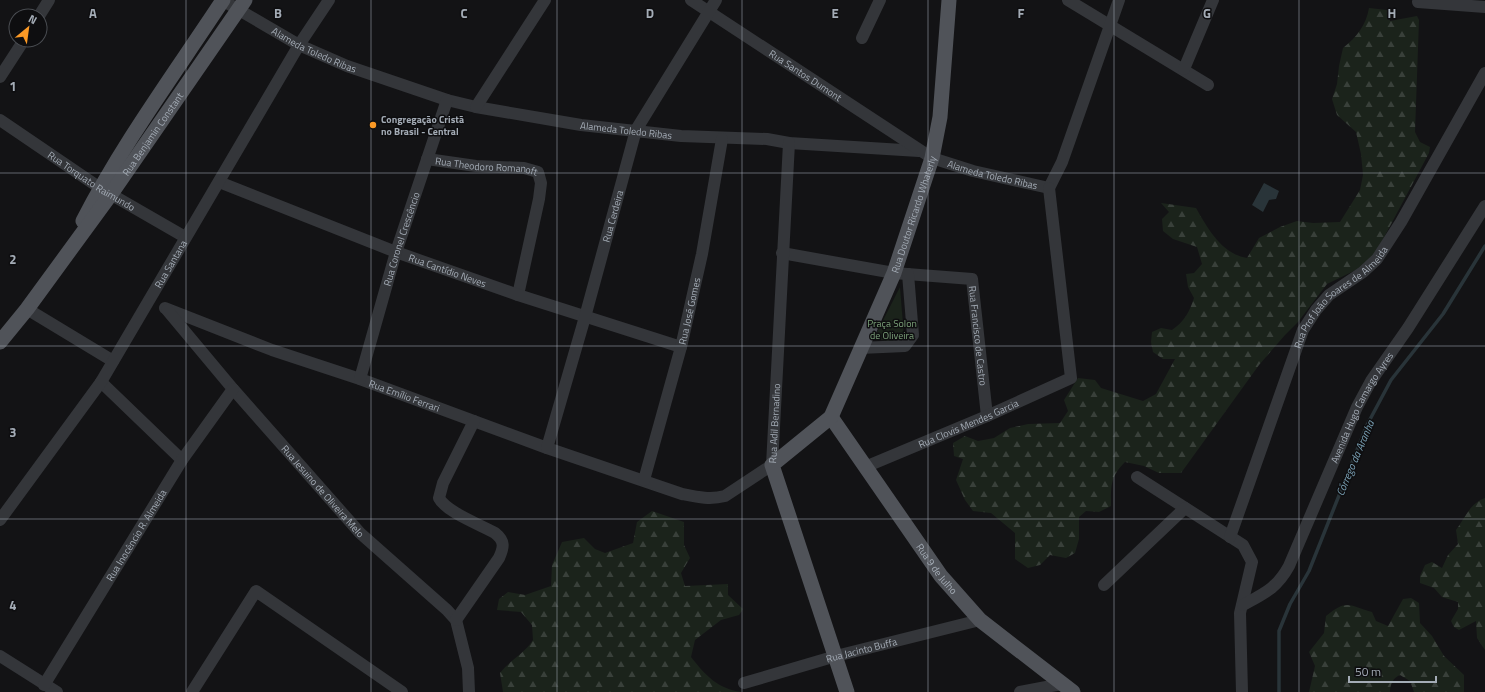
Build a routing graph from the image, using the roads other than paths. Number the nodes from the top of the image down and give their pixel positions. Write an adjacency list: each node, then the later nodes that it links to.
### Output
1 (222, 0): 12 (street, Alameda Toledo Ribas); 33 (main road, Rua Benjamin Constant)
2 (329, 0): 17 (street, Rua Santana)
3 (545, 0): 24 (street)
4 (691, 0): 14 (street, Rua Santos Dumont)
5 (716, 0): 14 (street, Rua Cerdeira)
6 (880, 0): 16 (street)
7 (949, 0): 29 (main road, Rua Doutor Ricardo Whaterly)
8 (1068, 0): 15 (street)
9 (1119, 0): 15 (street)
10 (1213, 0): 19 (street)
11 (1418, 2): 13 (street)
12 (241, 5): 17 (street, Alameda Toledo Ribas); 33 (main road, Rua Benjamin Constant)
13 (1485, 7)
14 (709, 12): 26 (street, Rua Cerdeira); 29 (street, Rua Santos Dumont)
15 (1110, 25): 19 (street); 32 (street)
16 (862, 38)
17 (299, 45): 23 (street, Alameda Toledo Ribas); 31 (street, Rua Santana)
18 (19, 48): 21 (street)
19 (1184, 69): 22 (street)
20 (1485, 73): 62 (street, Rua Prof João Soares de Almeida)
21 (0, 77)
22 (1208, 85)
23 (447, 100): 24 (street, Alameda Toledo Ribas); 30 (street, Rua Coronel Crescêncio)
24 (476, 107): 26 (street, Alameda Toledo Ribas)
25 (0, 120): 33 (street, Rua Torquato Raimundo)
26 (636, 130): 27 (street, Alameda Toledo Ribas); 43 (street, Rua Cerdeira)
27 (722, 138): 28 (street, Alameda Toledo Ribas); 45 (street, Rua José Gomes)
28 (789, 143): 29 (street, Alameda Toledo Ribas); 37 (street, Rua Adil Bernadino)
29 (926, 154): 32 (street, Alameda Toledo Ribas); 38 (main road, Rua Doutor Ricardo Whaterly)
30 (427, 159): 36 (street, Rua Coronel Crescêncio); 39 (street, Rua Theodoro Romanoft)
31 (219, 182): 35 (street, Rua Santana); 36 (street, Rua Cantídio Neves)
32 (1049, 188): 51 (street, Rua Clovis Mendes Garcia)
33 (105, 191): 35 (street, Rua Torquato Raimundo); 42 (main road, Rua Benjamin Constant)
34 (1485, 206): 64 (street, Avenida Hugo Camargo Ayres)
35 (185, 237): 40 (street, Rua Santana)
36 (396, 252): 39 (street, Rua Cantídio Neves); 48 (street, Rua Coronel Crescêncio)
37 (782, 254): 38 (street, Rua Francisco de Castro); 56 (street, Rua Adil Bernadino)
38 (901, 274): 46 (main road, Rua Doutor Ricardo Whaterly); 46 (street); 51 (street, Rua Francisco de Castro)
39 (518, 296): 43 (street, Rua Cantídio Neves)
40 (149, 299): 41 (street, Rua Jesuino de Oliveira Melo); 47 (street, Rua Santana)
41 (166, 308): 48 (street, Rua Emílio Ferrari); 50 (street, Rua Jesuino de Oliveira Melo)
42 (27, 309): 44 (main road, Rua Benjamin Constant); 47 (street)
43 (585, 317): 45 (street, Rua Cantídio Neves); 54 (street, Rua Cerdeira)
44 (0, 342)
45 (681, 347): 59 (street, Rua José Gomes)
46 (860, 348): 52 (main road, Rua Doutor Ricardo Whaterly)
47 (113, 361): 49 (street, Rua Santana)
48 (360, 379): 53 (street, Rua Emílio Ferrari)
49 (101, 382): 55 (street); 61 (street, Rua Santana)
50 (233, 389): 55 (street, Rua Inocêncio R. Almeida); 65 (street, Rua Jesuino de Oliveira Melo)
51 (987, 416): 57 (street, Rua Clovis Mendes Garcia)
52 (831, 417): 56 (main road); 57 (main road, Rua 9 de Julho)
53 (474, 421): 54 (street, Rua Emílio Ferrari); 65 (street)
54 (547, 448): 59 (street, Rua Emílio Ferrari)
55 (182, 460): 70 (street, Rua Inocêncio R. Almeida)
56 (772, 465): 59 (street, Rua Emílio Ferrari); 68 (main road, Rua Adil Bernadino)
57 (865, 466): 66 (main road, Rua 9 de Julho)
58 (1138, 477): 60 (street)
59 (644, 480)
60 (1185, 508): 62 (street); 63 (street)
61 (0, 520)
62 (1230, 537): 64 (street)
63 (1104, 585)
64 (1242, 605): 78 (street)
65 (456, 620): 75 (street, Rua Jesuino de Oliveira Melo)
66 (980, 620): 68 (street, Rua Jacinto Buffa); 71 (main road, Rua 9 de Julho)
67 (0, 656): 70 (street)
68 (836, 656): 69 (street, Rua Jacinto Buffa); 76 (main road, Rua Adil Bernadino)
69 (744, 683)
70 (44, 685): 73 (street)
71 (1068, 688): 77 (street)
72 (197, 690): 74 (street)
73 (57, 692)
74 (402, 692)
75 (469, 692)
76 (847, 692)
77 (1020, 692)
78 (1242, 692)

